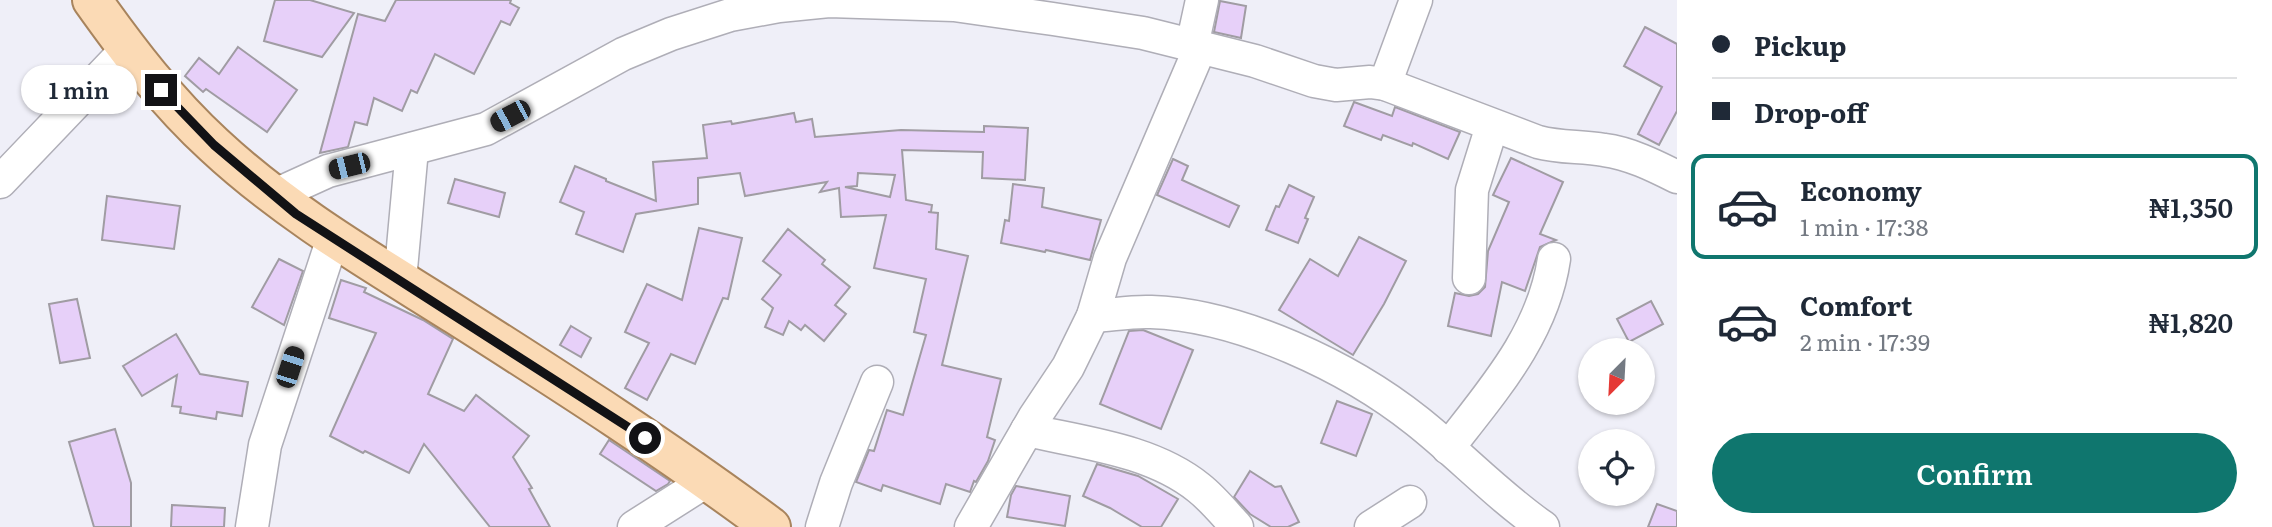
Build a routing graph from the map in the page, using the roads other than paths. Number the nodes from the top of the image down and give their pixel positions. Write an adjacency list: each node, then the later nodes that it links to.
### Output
1 (92, 0): 6 (main road)
2 (1202, 0): 5 (street)
3 (1416, 0): 7 (street)
4 (1052, 9): 5 (street); 9 (street)
5 (1196, 47): 7 (street); 17 (street)
6 (127, 49): 11 (street); 12 (main road)
7 (1385, 84): 8 (street)
8 (1492, 127): 10 (street); 15 (street)
9 (412, 149): 12 (street); 16 (street)
10 (1677, 177)
11 (0, 182)
12 (273, 195): 13 (main road)
13 (333, 238): 16 (main road); 23 (street)
14 (1555, 259): 20 (street)
15 (1469, 278)
16 (400, 280): 21 (main road)
17 (1093, 316): 19 (street); 20 (street)
18 (877, 382): 26 (street)
19 (1027, 430): 27 (street); 28 (street)
20 (1448, 448): 30 (street)
21 (708, 480): 24 (street); 25 (main road)
22 (1410, 502): 29 (street)
23 (252, 527)
24 (634, 527)
25 (771, 527)
26 (821, 527)
27 (971, 527)
28 (1237, 527)
29 (1371, 527)
30 (1543, 527)

